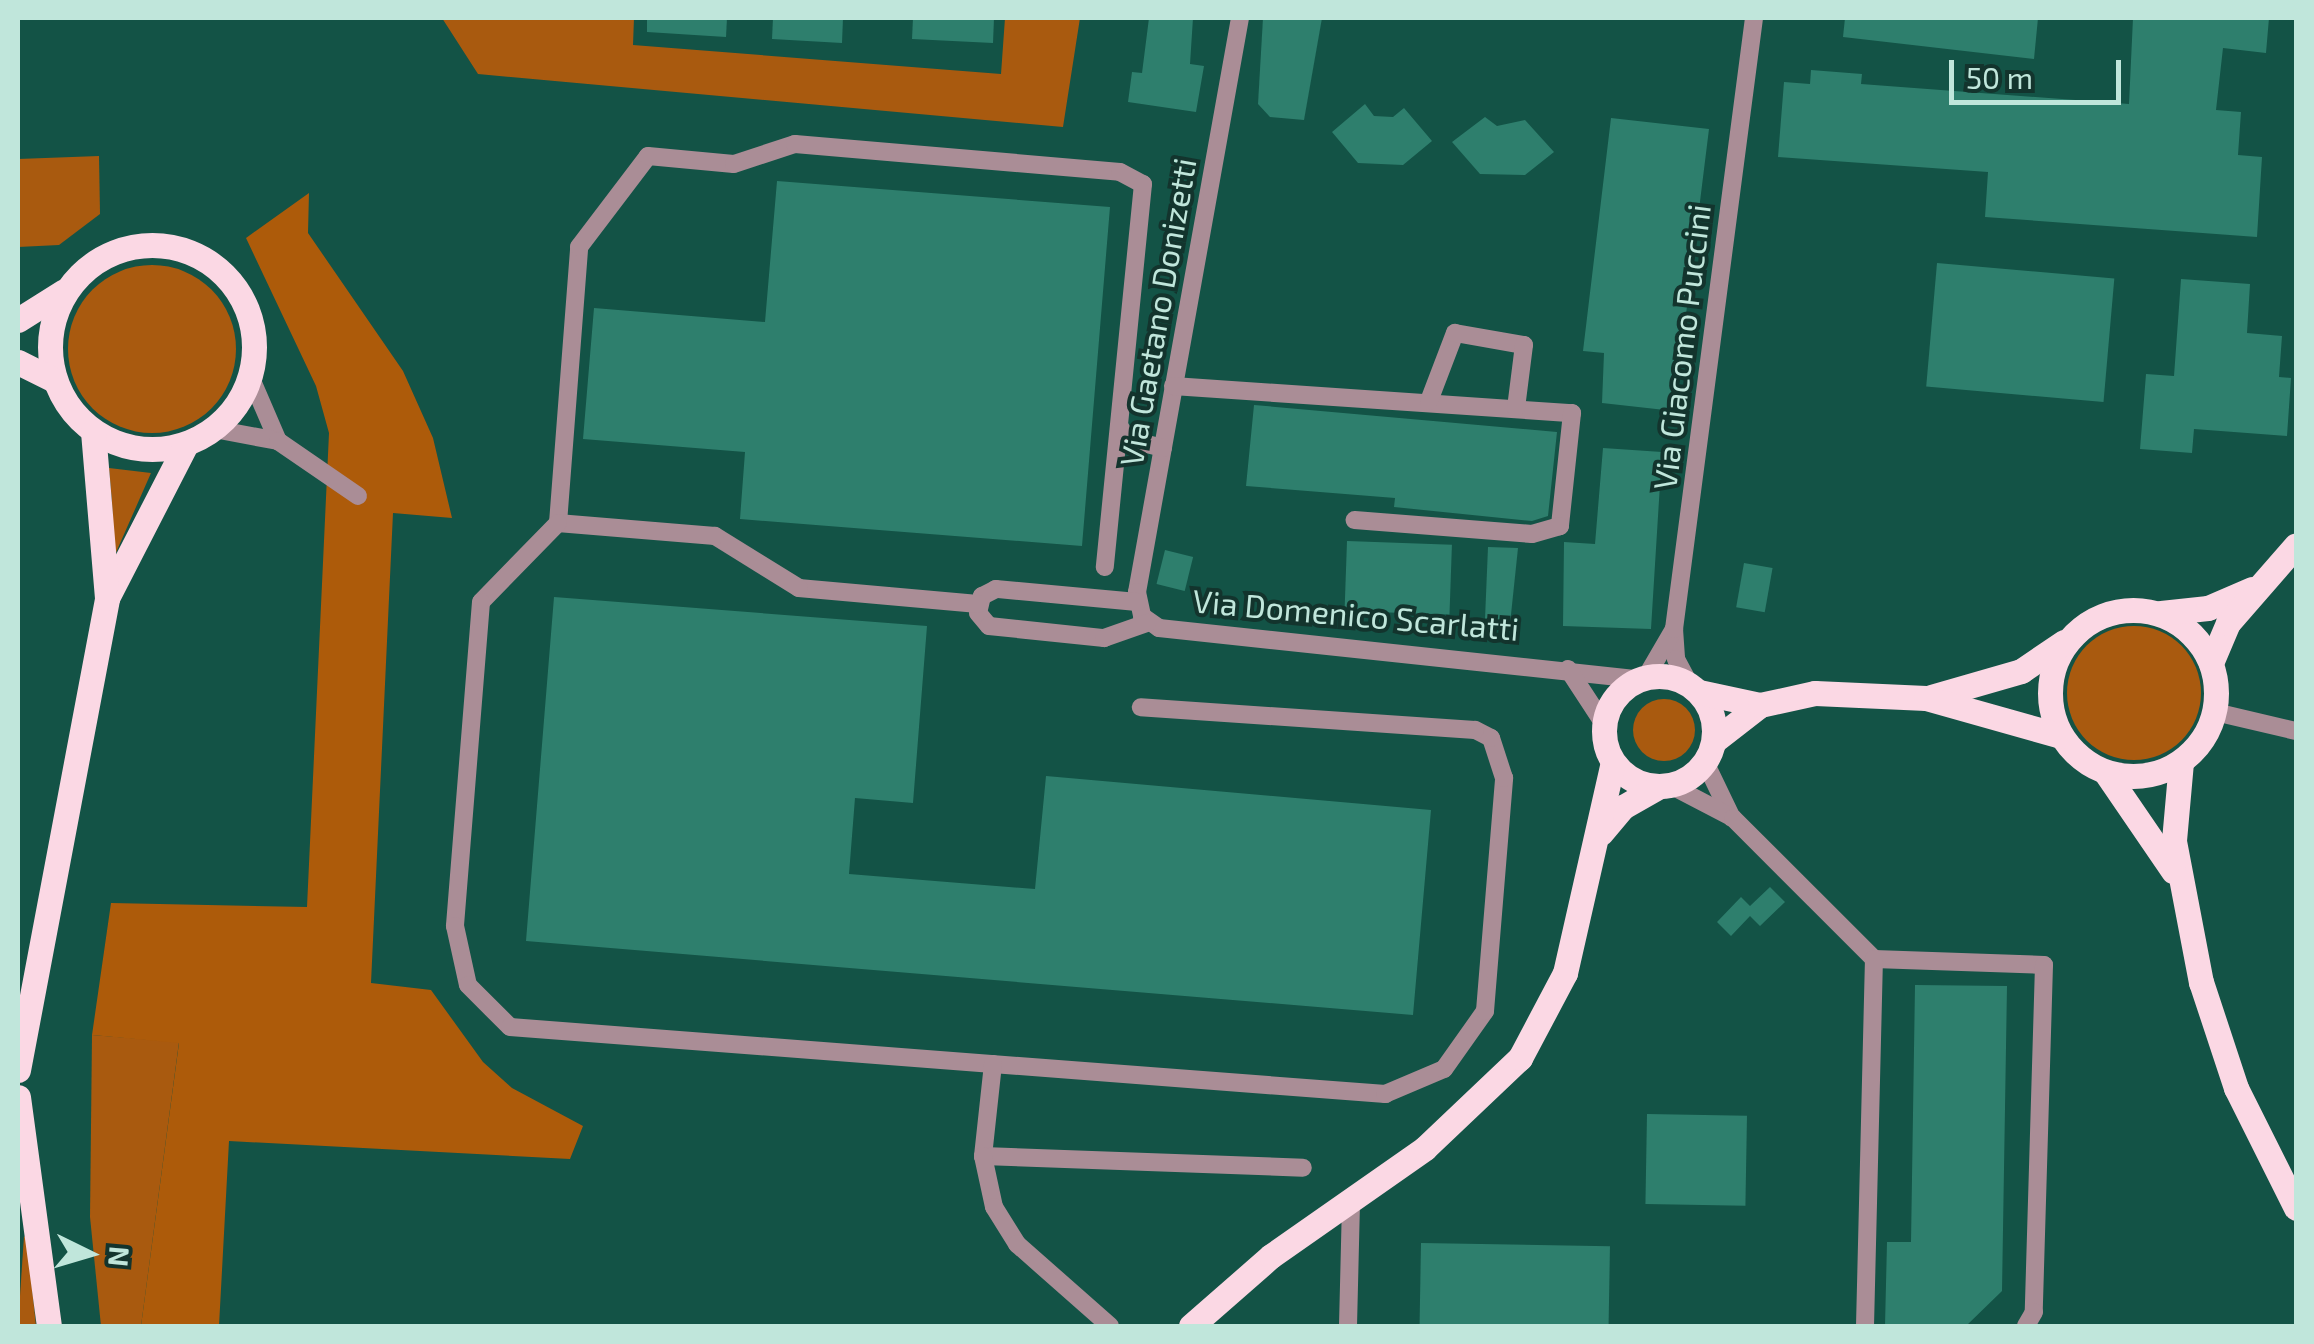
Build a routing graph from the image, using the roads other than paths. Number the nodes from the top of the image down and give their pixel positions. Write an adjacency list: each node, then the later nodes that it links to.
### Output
1 (1240, 18): 8 (street, Via Gaetano Donizetti)
2 (1750, 18): 27 (street, Via Giacomo Puccini)
3 (68, 288): 4 (main road); 6 (main road); 7 (main road)
4 (18, 320)
5 (18, 362): 7 (main road)
6 (250, 376): 12 (main road); 14 (street)
7 (54, 380): 13 (main road)
8 (1173, 386): 9 (street); 16 (street, Via Gaetano Donizetti)
9 (1428, 401): 10 (street); 10 (street)
10 (1516, 408): 18 (street)
11 (1120, 427): 16 (street); 19 (street); 21 (street)
12 (214, 429): 14 (street); 15 (main road)
13 (93, 432): 15 (main road); 23 (main road)
14 (278, 441): 17 (street)
15 (186, 444): 23 (main road)
16 (1163, 448): 26 (street, Via Gaetano Donizetti)
17 (358, 496)
18 (1355, 520)
19 (558, 523): 24 (street); 49 (street)
20 (2296, 544): 22 (main road)
21 (1105, 567)
22 (2256, 587): 25 (main road); 29 (main road)
23 (106, 598): 50 (main road)
24 (978, 604): 26 (street, Via Domenico Scarlatti); 26 (street)
25 (2159, 613): 28 (main road); 29 (main road)
26 (1142, 614): 30 (street, Via Domenico Scarlatti)
27 (1674, 628): 31 (street, Via Giacomo Puccini); 32 (street)
28 (2071, 636): 33 (main road); 39 (main road)
29 (2211, 663): 36 (main road)
30 (1568, 668): 31 (street, Via Domenico Scarlatti); 37 (street)
31 (1643, 678): 32 (main road); 37 (main road)
32 (1694, 688): 34 (main road); 40 (main road)
33 (1926, 698): 34 (main road); 39 (main road)
34 (1760, 705): 40 (main road)
35 (1141, 707): 49 (street)
36 (2214, 712): 38 (street); 42 (main road)
37 (1604, 724): 41 (main road)
38 (2296, 732)
39 (2061, 736): 43 (main road)
40 (1709, 752): 44 (main road); 45 (street)
41 (1613, 762): 44 (main road); 46 (main road)
42 (2181, 762): 43 (main road); 47 (main road)
43 (2106, 773): 47 (main road)
44 (1664, 786): 45 (street); 46 (main road)
45 (1732, 818): 48 (street)
46 (1599, 835): 54 (main road)
47 (2178, 879): 55 (main road)
48 (1874, 960): 60 (street); 61 (street)
49 (993, 1064): 52 (street)
50 (18, 1070)
51 (18, 1097): 56 (main road)
52 (984, 1156): 53 (street); 57 (street)
53 (1302, 1168)
54 (1351, 1200): 58 (main road); 59 (street)
55 (2296, 1208)
56 (49, 1326)
57 (1110, 1326)
58 (1191, 1326)
59 (1348, 1326)
60 (1864, 1326)
61 (2026, 1326)

